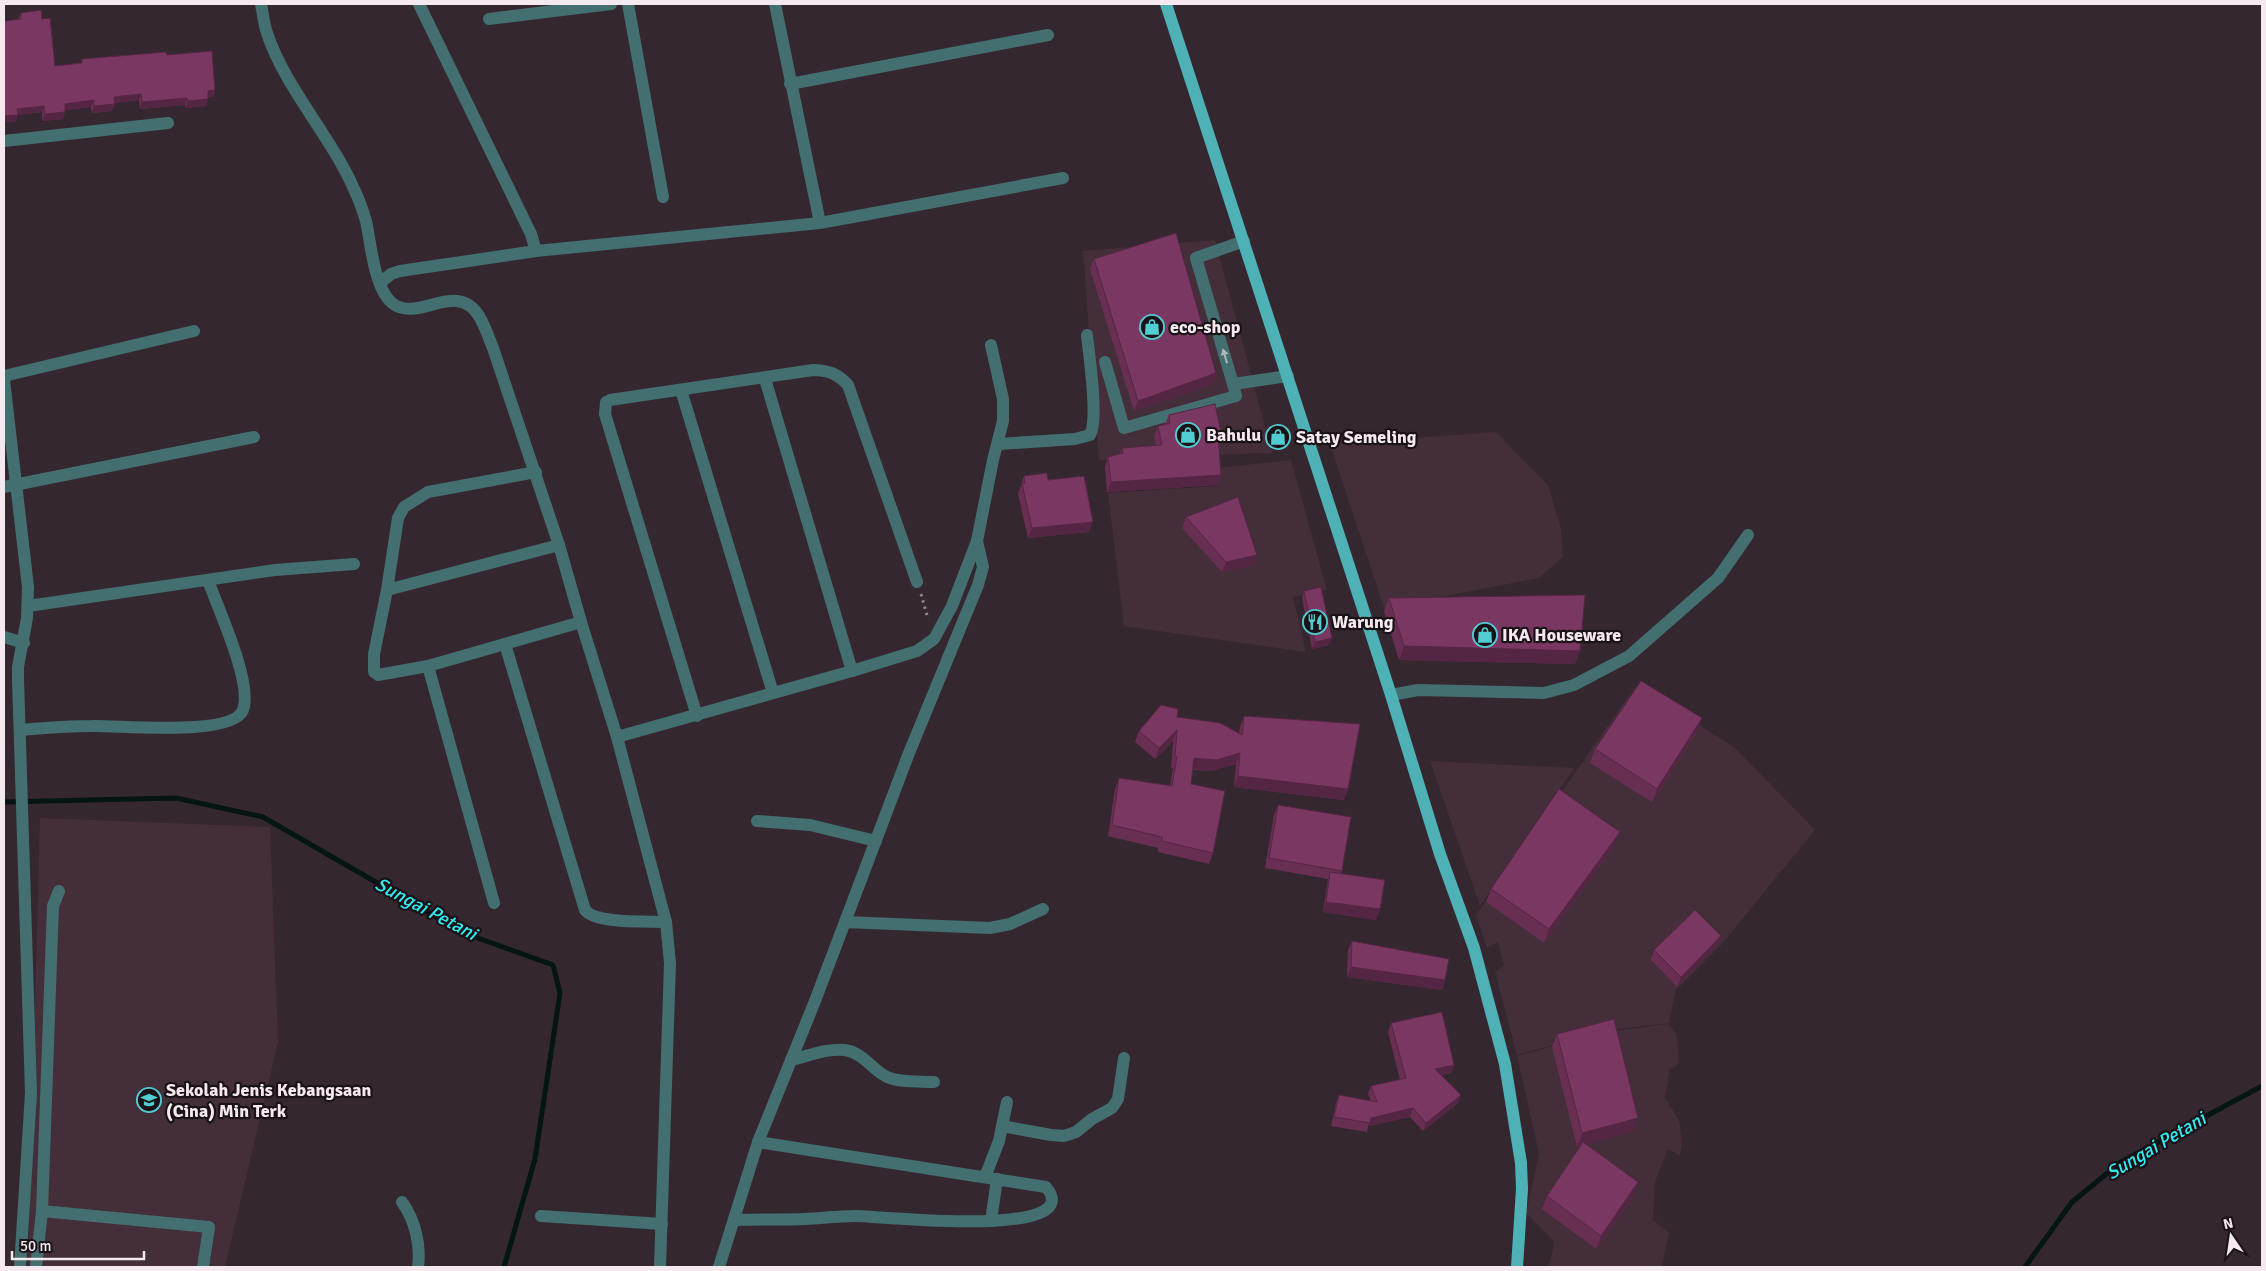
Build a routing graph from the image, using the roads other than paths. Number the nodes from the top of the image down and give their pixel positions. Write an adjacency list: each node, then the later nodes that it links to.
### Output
1 (261, 4): 17 (street)
2 (419, 4): 16 (street)
3 (611, 4): 7 (street)
4 (628, 4): 13 (street)
5 (775, 4): 9 (street)
6 (1166, 4): 15 (main road)
7 (489, 19)
8 (1048, 35): 9 (street)
9 (790, 84): 14 (street)
10 (168, 123): 11 (street)
11 (4, 141)
12 (1064, 178): 14 (street)
13 (663, 197)
14 (820, 223): 16 (street)
15 (1244, 241): 23 (main road); 26 (street, one-way to 15)
16 (536, 251): 17 (street)
17 (380, 283): 30 (street)
18 (194, 331): 22 (street)
19 (1087, 334): 29 (street)
20 (990, 345): 29 (street)
21 (1105, 362): 26 (street)
22 (4, 376)
23 (1288, 376): 26 (street); 47 (main road)
24 (765, 378): 27 (street); 37 (street); 45 (street)
25 (4, 380): 31 (street)
26 (1233, 384)
27 (681, 390): 46 (street); 48 (street)
28 (254, 437): 31 (street)
29 (999, 444): 33 (street)
30 (536, 472): 34 (street); 38 (street)
31 (10, 487): 39 (street)
32 (1748, 535): 47 (street)
33 (977, 541): 45 (street); 52 (street)
34 (559, 546): 38 (street); 40 (street)
35 (354, 564): 36 (street)
36 (208, 580): 39 (street); 49 (street)
37 (917, 582)
38 (387, 590): 44 (street)
39 (28, 606): 42 (street)
40 (581, 622): 43 (street); 50 (street)
41 (4, 637): 42 (street)
42 (24, 643): 49 (street)
43 (504, 644): 44 (street); 56 (street)
44 (428, 666): 54 (street)
45 (852, 671): 46 (street)
46 (773, 693): 48 (street)
47 (1391, 695): 77 (main road)
48 (697, 716): 50 (street)
49 (20, 730): 71 (street)
50 (617, 737): 56 (street)
51 (757, 821): 52 (street)
52 (876, 841): 57 (street)
53 (59, 891): 66 (street)
54 (494, 904)
55 (1043, 909): 57 (street)
56 (666, 922): 70 (street)
57 (845, 922): 59 (street)
58 (1124, 1058): 62 (street)
59 (791, 1060): 60 (street); 63 (street)
60 (934, 1082)
61 (1007, 1102): 62 (street)
62 (1002, 1126): 64 (street)
63 (758, 1142): 64 (street); 68 (street)
64 (991, 1178): 69 (street); 69 (street)
65 (402, 1202): 74 (street)
66 (42, 1211): 72 (street); 73 (street)
67 (541, 1216): 70 (street)
68 (734, 1220): 69 (street); 76 (street)
69 (991, 1221)
70 (662, 1224): 75 (street)
71 (20, 1267)
72 (36, 1267)
73 (203, 1267)
74 (418, 1267)
75 (660, 1267)
76 (719, 1267)
77 (1517, 1267)

